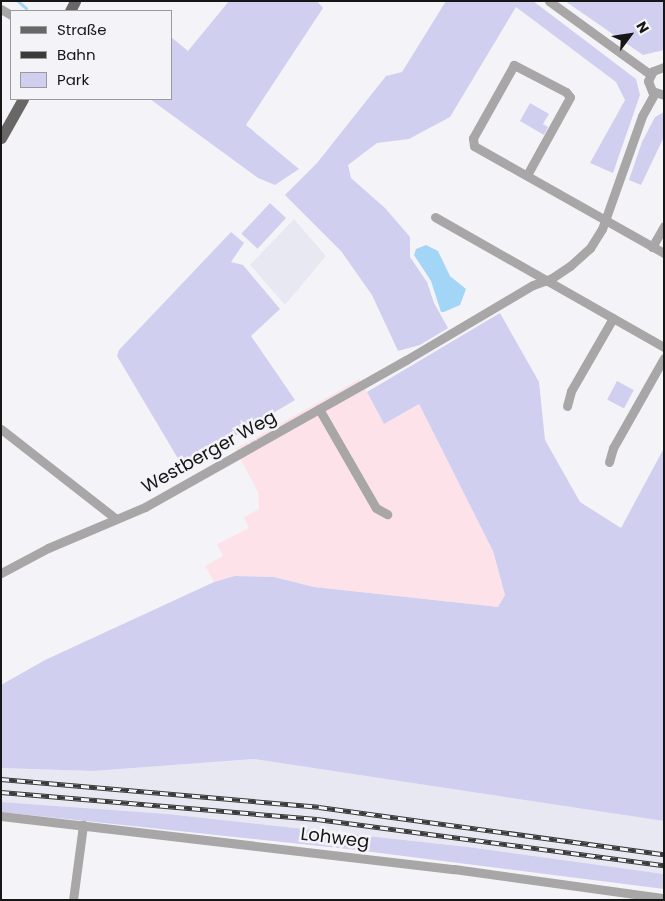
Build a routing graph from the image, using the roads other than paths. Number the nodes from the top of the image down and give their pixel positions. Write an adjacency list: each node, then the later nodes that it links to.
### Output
1 (549, 1): 3 (street)
2 (664, 67): 3 (street)
3 (650, 74): 4 (street)
4 (660, 94): 9 (street, Westberger Weg)
5 (21, 100): 6 (main road)
6 (1, 138)
7 (527, 174): 7 (street); 9 (street)
8 (436, 217): 13 (street)
9 (605, 220): 11 (street); 13 (street, Westberger Weg)
10 (664, 226): 11 (street)
11 (652, 247): 12 (street)
12 (664, 253)
13 (545, 280): 14 (street); 18 (street, Westberger Weg)
14 (613, 318): 15 (street); 17 (street)
15 (664, 347)
16 (664, 358): 20 (street)
17 (568, 406)
18 (318, 410): 21 (street); 22 (street, Westberger Weg)
19 (1, 429): 22 (street)
20 (610, 462)
21 (387, 514)
22 (115, 518): 23 (street, Westberger Weg)
23 (1, 573)
24 (1, 816): 25 (street, Lohweg)
25 (83, 825): 26 (street, Lohweg); 27 (street)
26 (664, 898)
27 (73, 900)

